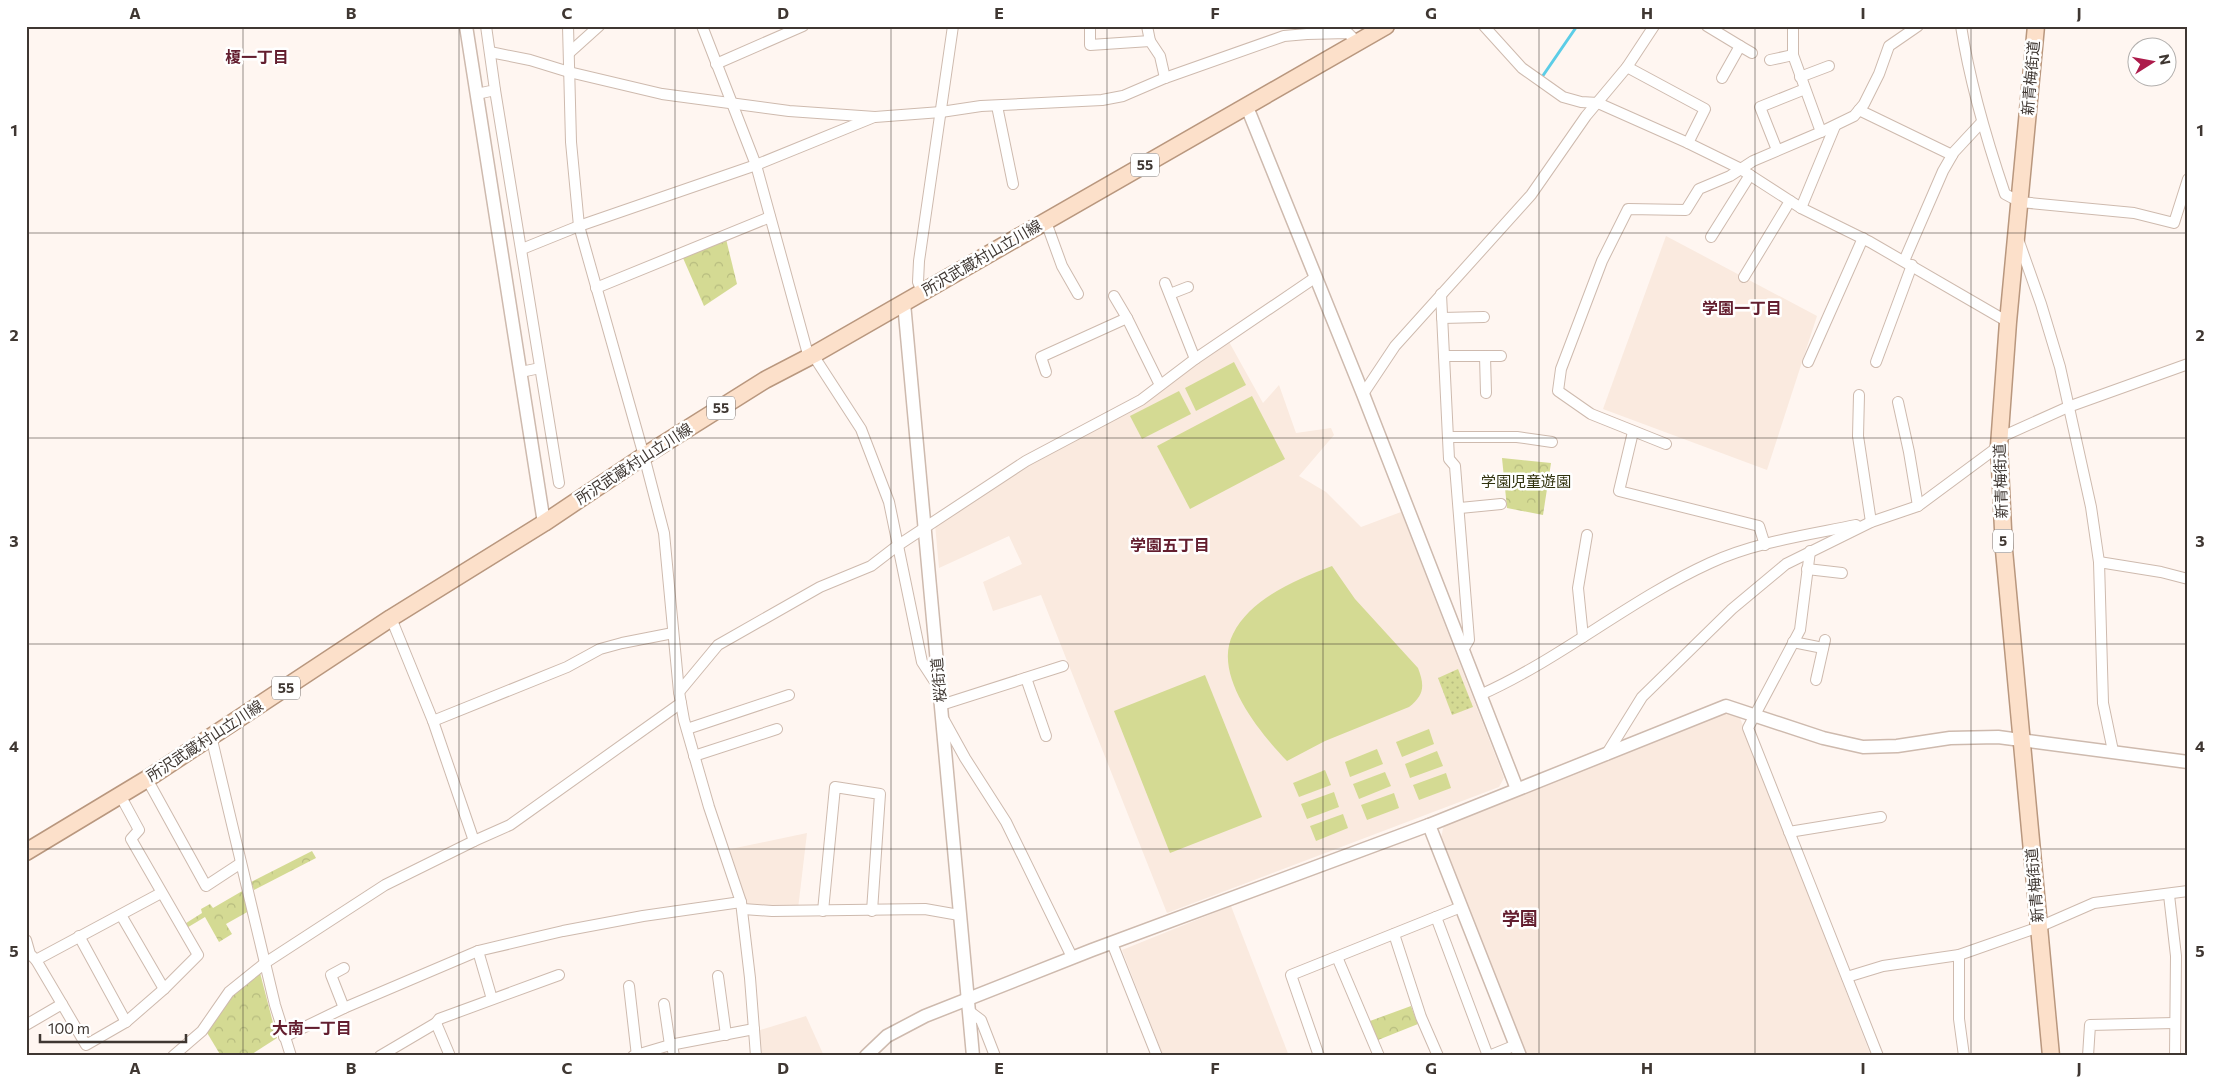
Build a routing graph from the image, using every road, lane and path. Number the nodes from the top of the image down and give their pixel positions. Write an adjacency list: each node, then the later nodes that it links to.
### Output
1 (466, 26): 35 (street)
2 (486, 26): 21 (street)
3 (568, 26): 22 (street)
4 (599, 26): 22 (street)
5 (702, 26): 26 (street)
6 (803, 26): 26 (street)
7 (953, 26): 41 (street)
8 (1090, 26): 18 (street)
9 (1147, 26): 18 (street)
10 (1386, 26): 19 (main road, 所沢武蔵村山立川線 / 55)
11 (1484, 26): 36 (street)
12 (1654, 26): 28 (street)
13 (1707, 26): 20 (street)
14 (1793, 26): 24 (street)
15 (1918, 26): 40 (street)
16 (1961, 26): 43 (street)
17 (2036, 26): 55 (main road, 新青梅街道 / 5)
18 (1150, 41): 31 (street)
19 (1358, 43): 31 (street); 39 (main road, 所沢武蔵村山立川線 / 55)
20 (1740, 46): 23 (street); 32 (street)
21 (490, 52): 29 (street); 34 (street)
22 (569, 53): 29 (street)
23 (1752, 53)
24 (1793, 55): 25 (street); 30 (street)
25 (1770, 60)
26 (716, 64): 37 (street)
27 (1829, 66): 30 (street)
28 (1628, 67): 36 (street); 46 (street)
29 (568, 72): 37 (street); 59 (street)
30 (1800, 77): 33 (street)
31 (1165, 78): 38 (street)
32 (1722, 78)
33 (1805, 89): 45 (street); 47 (street)
34 (496, 90): 35 (street); 63 (street)
35 (477, 94): 89 (street)
36 (1598, 103): 46 (street); 73 (street)
37 (732, 104): 42 (street); 49 (street)
38 (997, 106): 41 (street); 53 (street)
39 (1247, 107): 58 (main road, 所沢武蔵村山立川線 / 55); 66 (street)
40 (1859, 110): 44 (street); 48 (street)
41 (941, 112): 42 (street); 70 (street)
42 (875, 116): 49 (street)
43 (1981, 123): 48 (street); 55 (street)
44 (1835, 126): 45 (street); 56 (street)
45 (1821, 132): 47 (street)
46 (1688, 142): 50 (street)
47 (1777, 150): 50 (street)
48 (1952, 155): 64 (street)
49 (756, 165): 57 (street); 59 (street)
50 (1739, 168): 51 (street); 97 (street)
51 (1750, 175): 54 (street); 61 (street)
52 (2188, 179): 55 (street)
53 (1013, 184)
54 (1790, 200): 56 (street); 65 (street)
55 (2020, 202): 60 (main road, 新青梅街道 / 5)
56 (1802, 208): 62 (street)
57 (770, 218): 69 (street); 83 (street)
58 (1046, 222): 70 (main road, 所沢武蔵村山立川線 / 55); 71 (street)
59 (579, 226): 63 (street); 69 (street)
60 (2017, 233): 79 (main road, 新青梅街道 / 5); 96 (street)
61 (1711, 238)
62 (1863, 238): 64 (street); 85 (street)
63 (522, 249): 88 (street)
64 (1908, 263): 79 (street); 86 (street)
65 (1744, 276)
66 (1316, 277): 84 (street); 93 (street)
67 (1166, 283): 72 (street)
68 (1188, 287): 72 (street)
69 (596, 288): 102 (street)
70 (922, 292): 75 (main road, 所沢武蔵村山立川線 / 55)
71 (1078, 294)
72 (1170, 294): 84 (street)
73 (1441, 294): 78 (street); 93 (street)
74 (1114, 296): 77 (street)
75 (904, 303): 83 (main road, 所沢武蔵村山立川線 / 55); 109 (street, 桜街道)
76 (1484, 317): 78 (street)
77 (1127, 318): 90 (street); 91 (street)
78 (1442, 318): 80 (street)
79 (2008, 322): 100 (main road, 新青梅街道 / 5)
80 (1444, 356): 81 (street); 98 (street)
81 (1484, 356): 82 (street); 92 (street)
82 (1500, 356)
83 (811, 357): 102 (main road, 所沢武蔵村山立川線 / 55); 112 (street)
84 (1195, 360): 91 (street)
85 (1808, 362)
86 (1876, 362)
87 (2188, 364): 96 (street)
88 (540, 368): 89 (street); 103 (street)
89 (521, 372): 108 (street)
90 (1046, 372)
91 (1160, 385): 109 (street)
92 (1486, 393)
93 (1363, 394): 122 (street)
94 (1859, 394): 107 (street)
95 (1898, 402): 105 (street)
96 (2068, 407): 100 (street); 114 (street)
97 (1633, 432): 101 (street); 111 (street)
98 (1448, 437): 99 (street); 106 (street)
99 (1552, 442)
100 (1999, 442): 105 (street); 138 (main road, 新青梅街道 / 5)
101 (1666, 444)
102 (644, 456): 108 (main road, 所沢武蔵村山立川線 / 55); 119 (street)
103 (559, 483)
104 (1501, 504): 106 (street)
105 (1918, 506): 107 (street)
106 (1460, 508): 122 (street)
107 (1871, 522): 111 (street); 113 (street)
108 (544, 523): 118 (main road, 所沢武蔵村山立川線 / 55)
109 (926, 528): 112 (street); 126 (street, 桜街道)
110 (1587, 535): 120 (street)
111 (1765, 545): 120 (street)
112 (897, 546): 126 (street); 127 (street)
113 (1810, 551): 115 (street); 140 (street)
114 (2099, 562): 117 (street); 139 (street)
115 (1807, 568): 116 (street); 121 (street)
116 (1842, 573)
117 (2188, 579)
118 (391, 618): 133 (street); 136 (main road, 所沢武蔵村山立川線 / 55)
119 (673, 633): 127 (street); 133 (street)
120 (1583, 637): 128 (street)
121 (1793, 642): 125 (street); 132 (street)
122 (1463, 650): 128 (street)
123 (1063, 666): 124 (street)
124 (1026, 678): 131 (street); 137 (street)
125 (1816, 680)
126 (939, 689): 131 (street, 桜街道)
127 (679, 692): 130 (street)
128 (1480, 694): 144 (street)
129 (789, 695): 134 (street)
130 (681, 703): 134 (street); 149 (street)
131 (941, 711): 160 (street, 桜街道); 169 (street)
132 (1753, 715): 138 (street); 140 (street); 148 (street)
133 (433, 721): 149 (street)
134 (687, 729): 141 (street)
135 (778, 729): 141 (street)
136 (211, 736): 143 (main road, 所沢武蔵村山立川線 / 55); 151 (street)
137 (1046, 736)
138 (2021, 740): 139 (street); 162 (main road, 新青梅街道 / 5)
139 (2113, 751): 142 (street)
140 (1606, 755): 144 (street)
141 (694, 756): 155 (street)
142 (2188, 762)
143 (147, 779): 145 (main road, 所沢武蔵村山立川線 / 55); 151 (street)
144 (1517, 789): 147 (street)
145 (120, 795): 150 (main road, 所沢武蔵村山立川線 / 55); 153 (street)
146 (1881, 817): 148 (street)
147 (1429, 825): 156 (street); 166 (street)
148 (1789, 832): 176 (street)
149 (474, 841): 172 (street)
150 (26, 852)
151 (241, 863): 172 (street)
152 (2188, 891): 154 (street)
153 (161, 893): 159 (street); 178 (street)
154 (2169, 895): 162 (street); 186 (street)
155 (742, 905): 157 (street); 167 (street); 188 (street)
156 (1461, 907): 161 (street); 192 (street)
157 (823, 911): 158 (street); 158 (street)
158 (872, 911): 160 (street)
159 (121, 914): 164 (street); 178 (street)
160 (959, 915): 182 (street, 桜街道)
161 (1436, 917): 163 (street); 208 (street)
162 (2039, 927): 168 (street); 211 (main road, 新青梅街道 / 5)
163 (1394, 934): 170 (street); 207 (street)
164 (80, 936): 171 (street); 184 (street)
165 (26, 940): 171 (street)
166 (1112, 943): 169 (street); 204 (street)
167 (478, 951): 179 (street); 183 (street)
168 (1959, 954): 176 (street); 210 (street)
169 (1072, 957): 182 (street)
170 (1337, 957): 205 (street); 206 (street)
171 (36, 960): 180 (street)
172 (265, 963): 190 (street); 195 (street)
173 (344, 968): 183 (street)
174 (559, 975): 179 (street)
175 (718, 976): 189 (street)
176 (1847, 977): 209 (street)
177 (629, 986): 194 (street)
178 (164, 989): 184 (street)
179 (492, 999): 185 (street)
180 (62, 1004): 184 (street); 187 (street)
181 (664, 1004): 191 (street)
182 (968, 1005): 201 (street); 202 (street, 桜街道); 203 (street)
183 (344, 1008): 190 (street)
184 (126, 1022)
185 (436, 1023): 193 (street); 198 (street)
186 (2174, 1023): 212 (street); 213 (street)
187 (26, 1025)
188 (754, 1029): 189 (street); 200 (street)
189 (726, 1035): 191 (street)
190 (284, 1037): 196 (street)
191 (671, 1045): 194 (street); 199 (street)
192 (1518, 1050): 208 (street)
193 (394, 1052): 197 (street)
194 (635, 1055)
195 (173, 1056)
196 (291, 1056)
197 (380, 1056)
198 (450, 1056)
199 (674, 1056)
200 (756, 1056)
201 (866, 1056)
202 (973, 1056)
203 (995, 1056)
204 (1157, 1056)
205 (1320, 1056)
206 (1379, 1056)
207 (1438, 1056)
208 (1488, 1056)
209 (1878, 1056)
210 (1964, 1056)
211 (2051, 1056)
212 (2088, 1056)
213 (2175, 1056)

